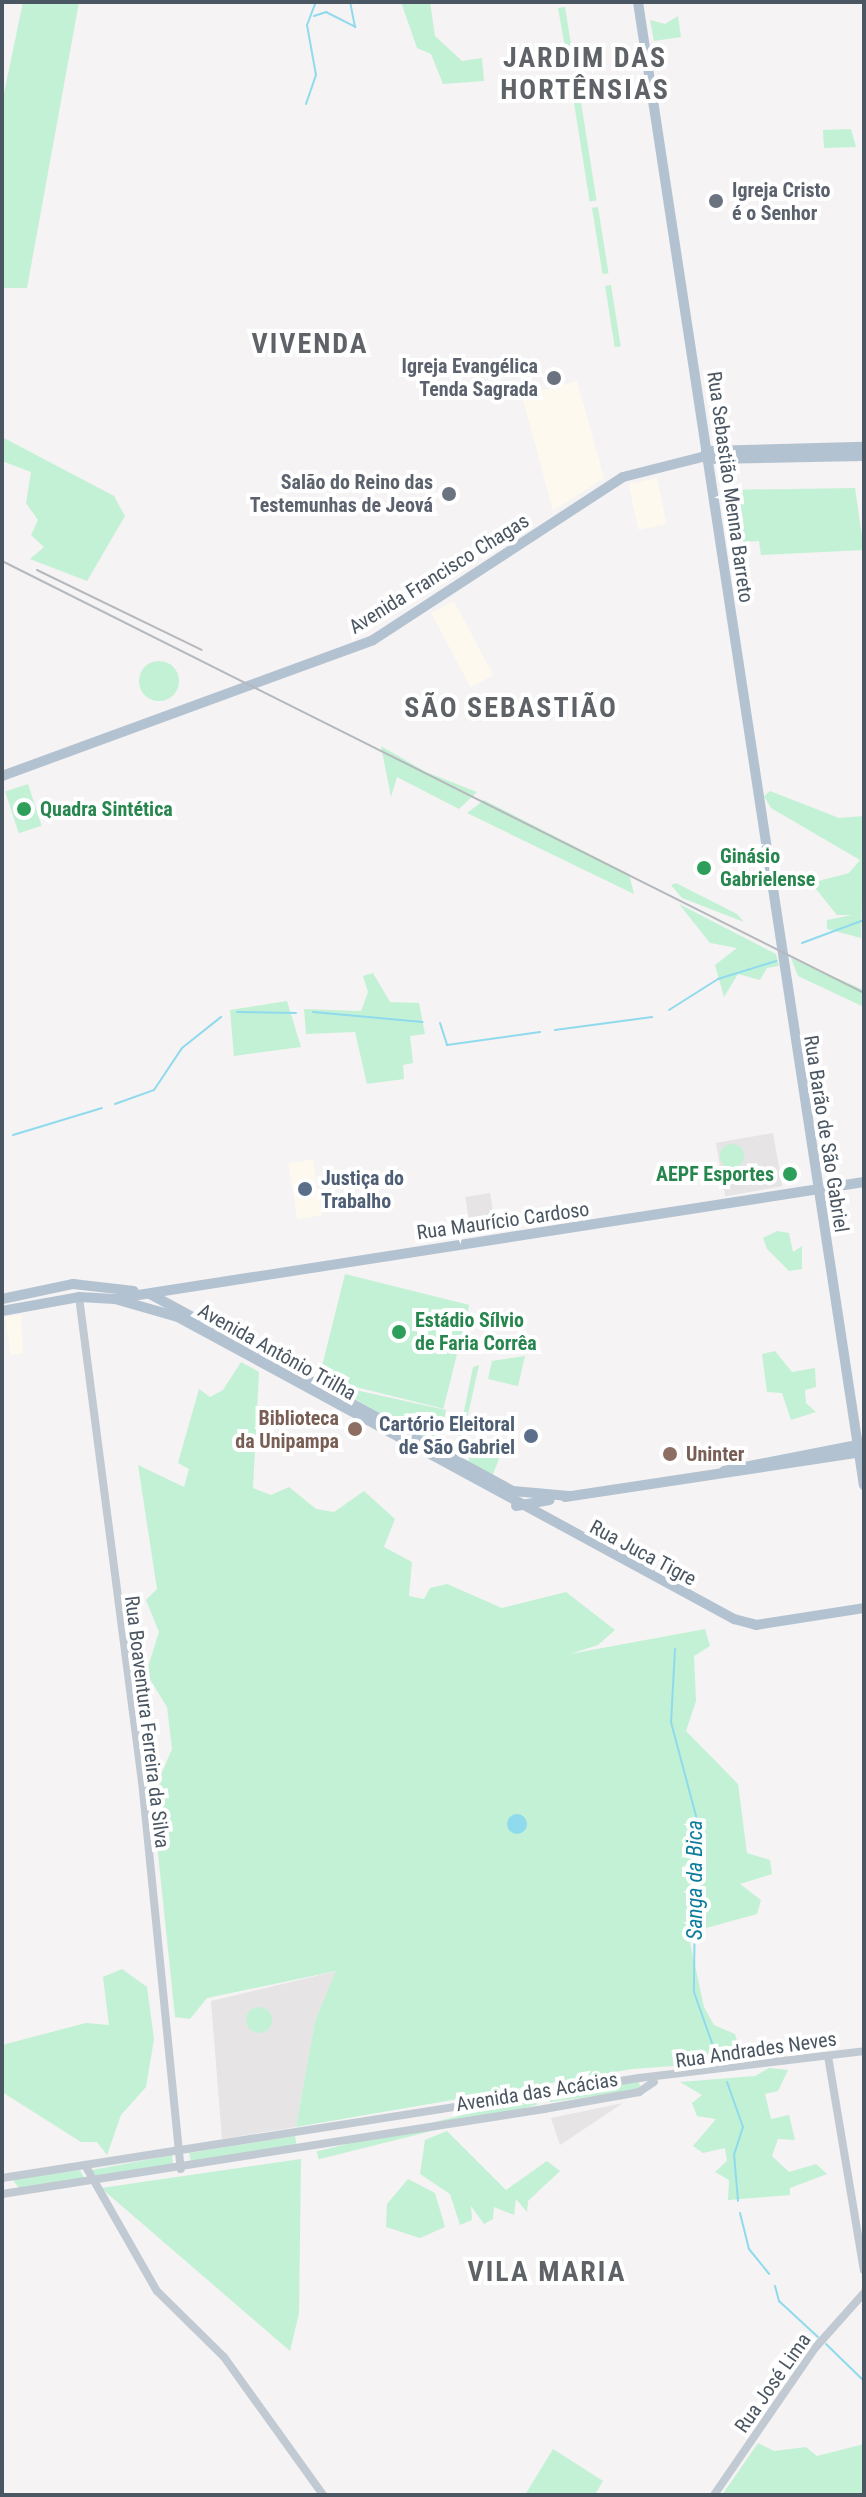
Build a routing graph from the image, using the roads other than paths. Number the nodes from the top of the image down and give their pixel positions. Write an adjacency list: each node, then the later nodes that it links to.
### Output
1 (638, 2): 3 (main road, Rua Sebastião Menna Barreto)
2 (864, 447): 3 (main road, Avenida Francisco Chagas)
3 (706, 455): 4 (main road, Avenida Francisco Chagas); 5 (main road, Avenida Francisco Chagas); 6 (main road, Rua Sebastião Menna Barreto)
4 (864, 456)
5 (2, 776)
6 (784, 978): 8 (main road, Rua Barão de São Gabriel)
7 (864, 1182): 8 (main road, Rua Maurício Cardoso)
8 (817, 1190): 9 (main road, Rua Maurício Cardoso); 16 (main road, Rua Barão de São Gabriel)
9 (189, 1287): 10 (main road, Rua Maurício Cardoso); 15 (main road)
10 (146, 1292): 12 (main road, Avenida Antônio Trilha); 13 (main road); 15 (main road, Avenida Antônio Trilha)
11 (79, 1297): 13 (main road, Avenida Antônio Trilha); 14 (main road, Avenida Antônio Trilha); 24 (street, Rua Boaventura Ferreira da Silva)
12 (2, 1299)
13 (115, 1299): 15 (main road, Avenida Antônio Trilha)
14 (2, 1311)
15 (180, 1312): 18 (main road, Avenida Antônio Trilha); 19 (main road, Avenida Antônio Trilha)
16 (861, 1448): 17 (main road, Rua Barão de São Gabriel); 18 (main road)
17 (864, 1485)
18 (569, 1496): 19 (main road)
19 (516, 1506): 20 (main road, Rua Juca Tigre)
20 (864, 1608)
21 (864, 2051): 22 (street, Rua Andrades Neves)
22 (828, 2056): 23 (street, Rua Andrades Neves); 29 (street)
23 (654, 2082): 24 (street, Avenida das Acácias); 24 (street, Avenida das Acácias)
24 (181, 2160): 25 (street, Avenida das Acácias); 27 (street, Avenida das Acácias)
25 (85, 2165): 26 (street, Avenida das Acácias); 27 (street)
26 (2, 2178)
27 (90, 2178): 28 (street, Avenida das Acácias); 31 (street)
28 (2, 2194)
29 (864, 2270)
30 (864, 2293): 32 (street, Rua José Lima)
31 (323, 2495)
32 (714, 2495)

